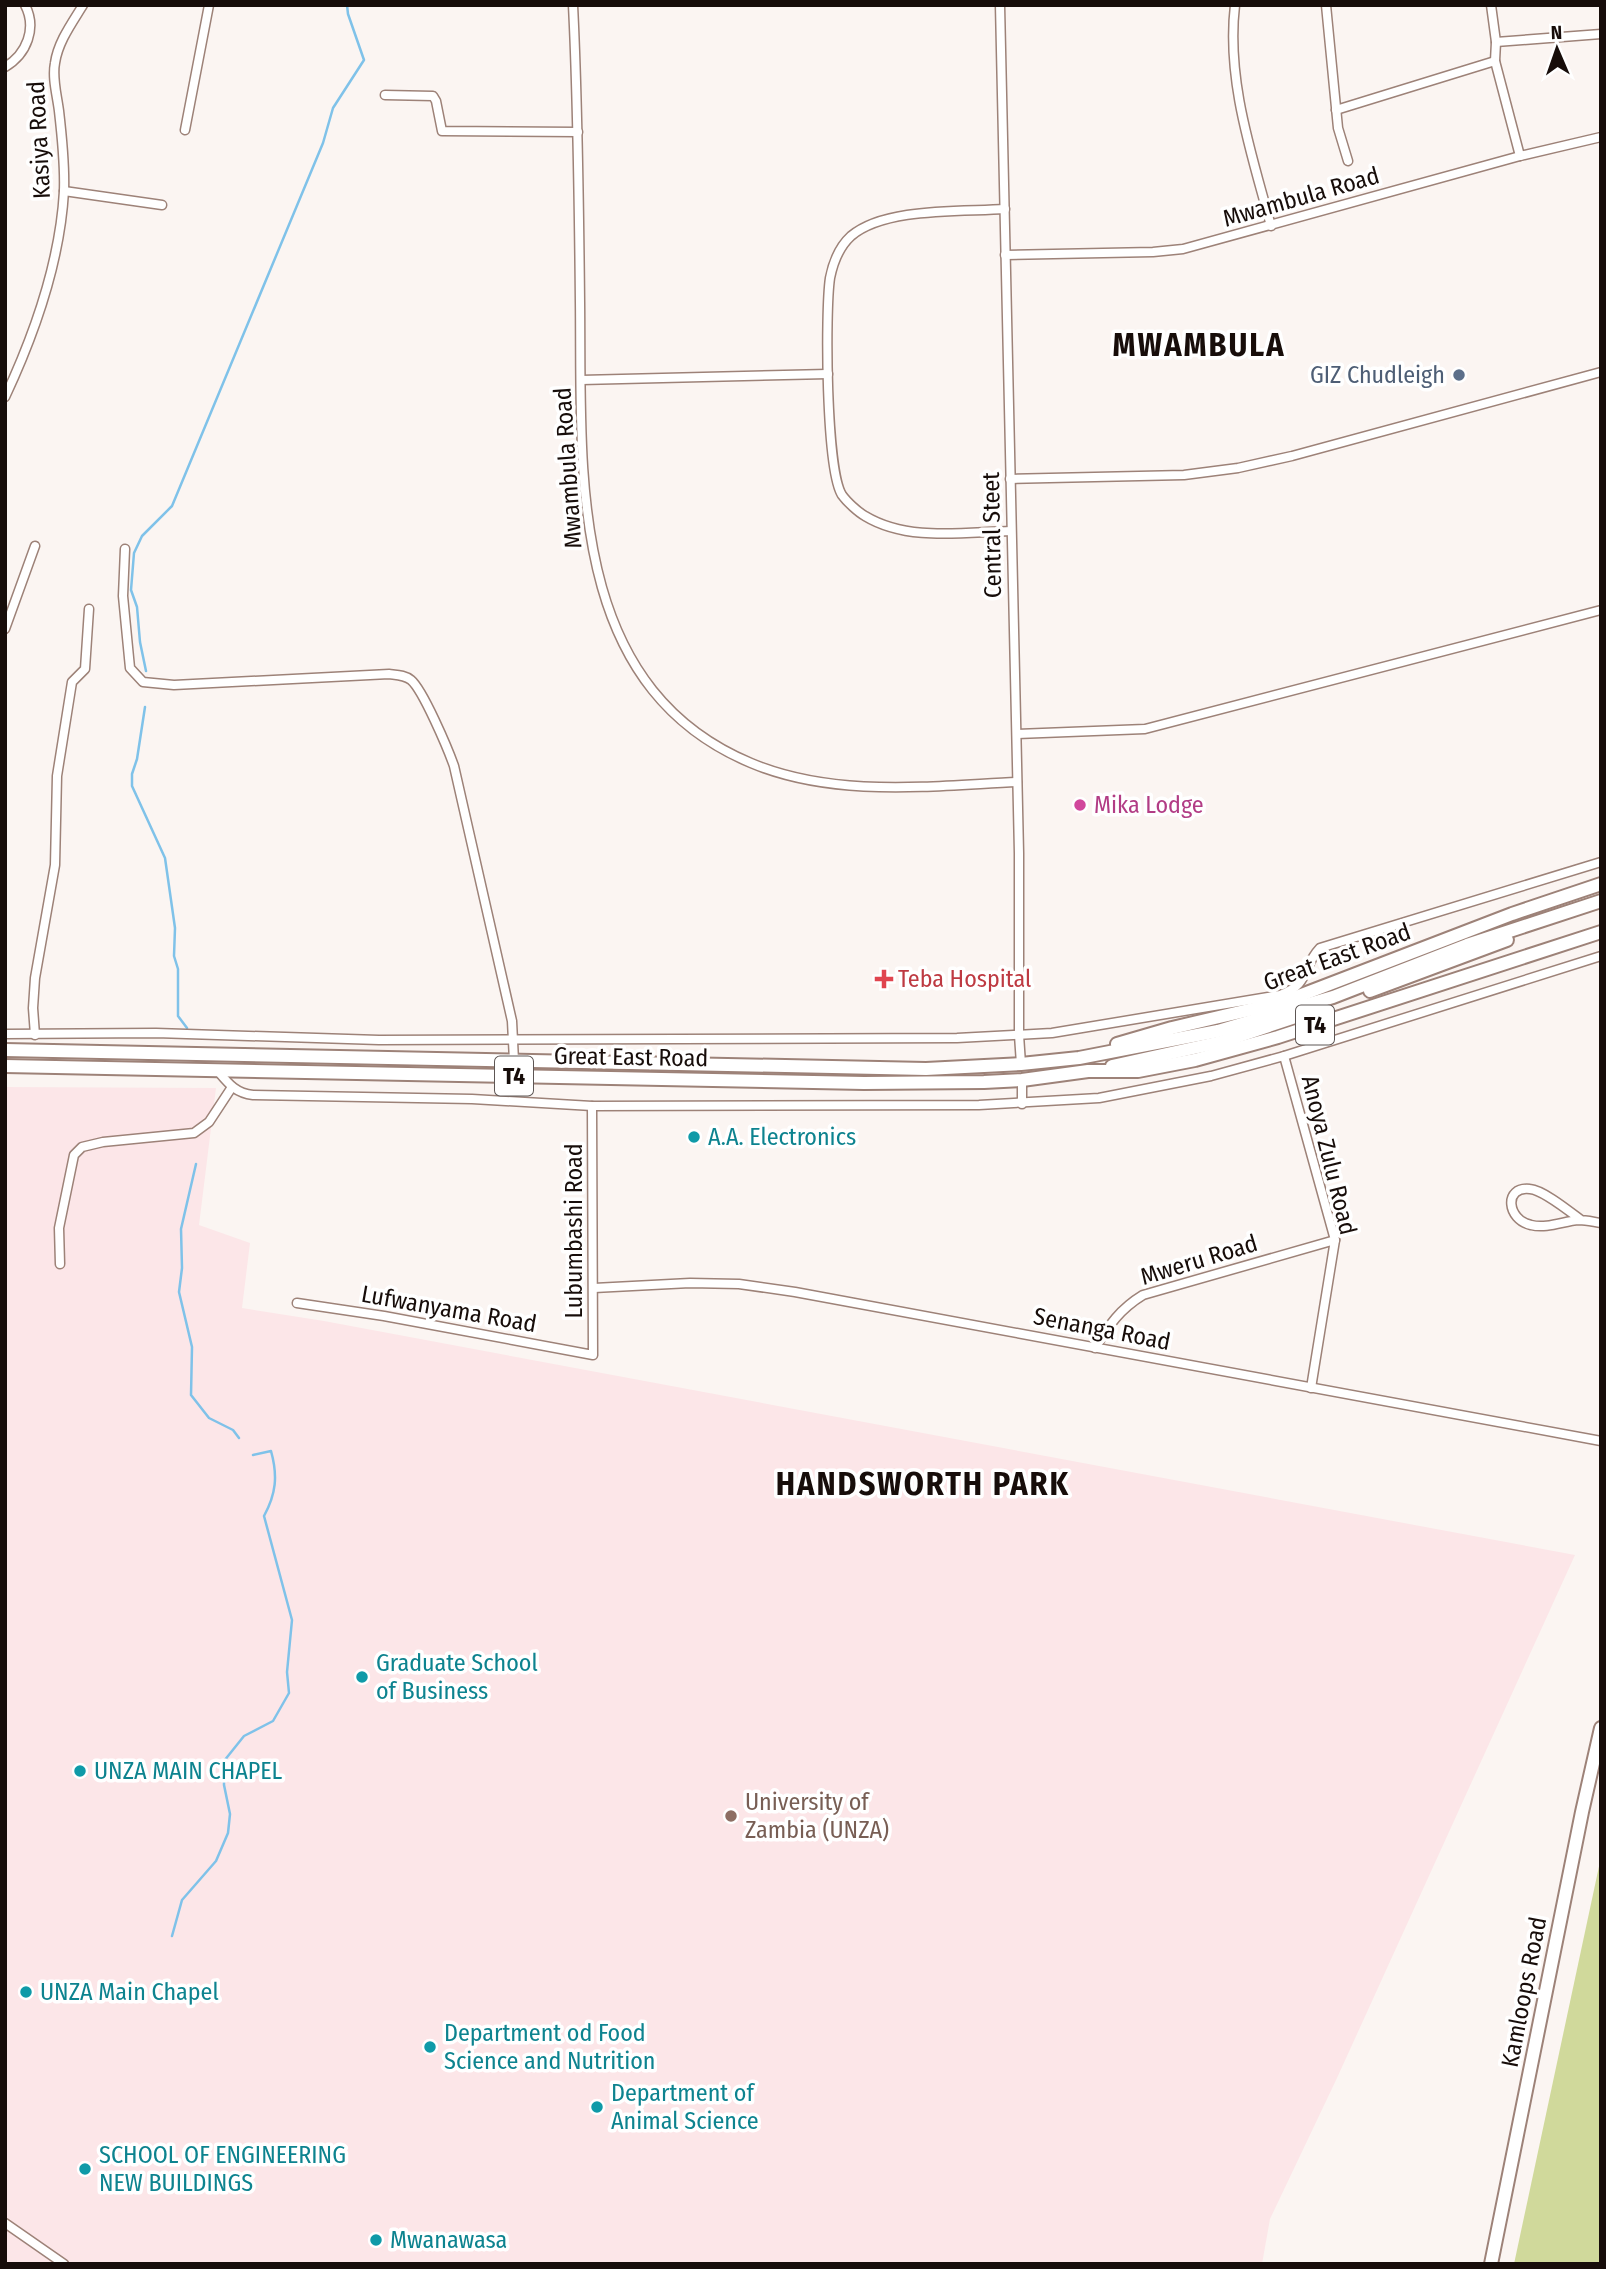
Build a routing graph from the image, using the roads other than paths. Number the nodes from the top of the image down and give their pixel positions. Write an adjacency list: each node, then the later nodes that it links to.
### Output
1 (25, 5): 12 (street)
2 (83, 5): 20 (street, Kasiya Road)
3 (209, 5): 15 (street)
4 (573, 5): 16 (street, Mwambula Road)
5 (1000, 5): 22 (street, Central Steet)
6 (1235, 5): 23 (street)
7 (1326, 5): 14 (street)
8 (1491, 5): 10 (street)
9 (1601, 34): 10 (street)
10 (1496, 43): 11 (street)
11 (1495, 61): 14 (street); 18 (street)
12 (5, 67)
13 (385, 95): 16 (street)
14 (1336, 110): 19 (street)
15 (185, 130)
16 (578, 132): 27 (street, Mwambula Road)
17 (1601, 136): 18 (street, Mwambula Road)
18 (1520, 156): 23 (street, Mwambula Road)
19 (1348, 161)
20 (64, 191): 21 (street); 28 (street, Kasiya Road)
21 (162, 205)
22 (1005, 209): 24 (street, Central Steet); 26 (street)
23 (1270, 226): 24 (street, Mwambula Road)
24 (1005, 255): 29 (street, Central Steet)
25 (1601, 372): 29 (street)
26 (828, 374): 27 (street); 30 (street)
27 (581, 380): 37 (street, Mwambula Road)
28 (5, 397)
29 (1010, 479): 30 (street, Central Steet)
30 (1011, 531): 36 (street, Central Steet)
31 (35, 547): 35 (street)
32 (125, 549): 47 (street)
33 (89, 609): 45 (street)
34 (1601, 610): 36 (street)
35 (5, 629)
36 (1017, 734): 37 (street, Central Steet)
37 (1017, 782): 46 (street, Central Steet)
38 (1601, 862): 46 (street)
39 (1601, 884): 49 (main road, Great East Road / T4)
40 (1601, 901): 49 (main road, Great East Road / T4)
41 (1601, 909): 55 (main road, Great East Road / T4)
42 (1601, 932): 55 (main road, Great East Road / T4)
43 (1601, 956): 50 (street)
44 (5, 1034): 45 (street)
45 (35, 1035): 47 (street)
46 (1019, 1035): 47 (street); 52 (street, Central Steet)
47 (514, 1040): 51 (street)
48 (5, 1050): 51 (main road, Great East Road / T4)
49 (1084, 1056): 52 (main road, Great East Road / T4)
50 (1284, 1056): 58 (street); 62 (street, Anoya Zulu Road)
51 (514, 1061): 52 (main road, Great East Road / T4)
52 (1021, 1064)
53 (5, 1066): 54 (main road, Great East Road / T4)
54 (217, 1070): 56 (main road, Great East Road / T4); 57 (street)
55 (1088, 1071): 56 (main road, Great East Road / T4)
56 (1022, 1080): 58 (street)
57 (232, 1087): 59 (street); 63 (street)
58 (1022, 1104): 59 (street)
59 (593, 1106): 64 (street, Lubumbashi Road)
60 (1581, 1220): 60 (street); 61 (street)
61 (1601, 1223)
62 (1335, 1240): 66 (street, Mweru Road); 68 (street, Anoya Zulu Road)
63 (60, 1264)
64 (594, 1288): 66 (street, Senanga Road); 67 (street, Lubumbashi Road)
65 (297, 1303): 67 (street, Lufwanyama Road)
66 (1095, 1348): 68 (street, Senanga Road)
67 (593, 1355)
68 (1311, 1388): 69 (street, Senanga Road)
69 (1601, 1441)
70 (1601, 1728): 73 (main road, Kamloops Road)
71 (5, 2223): 72 (street)
72 (64, 2264)
73 (1492, 2264)

